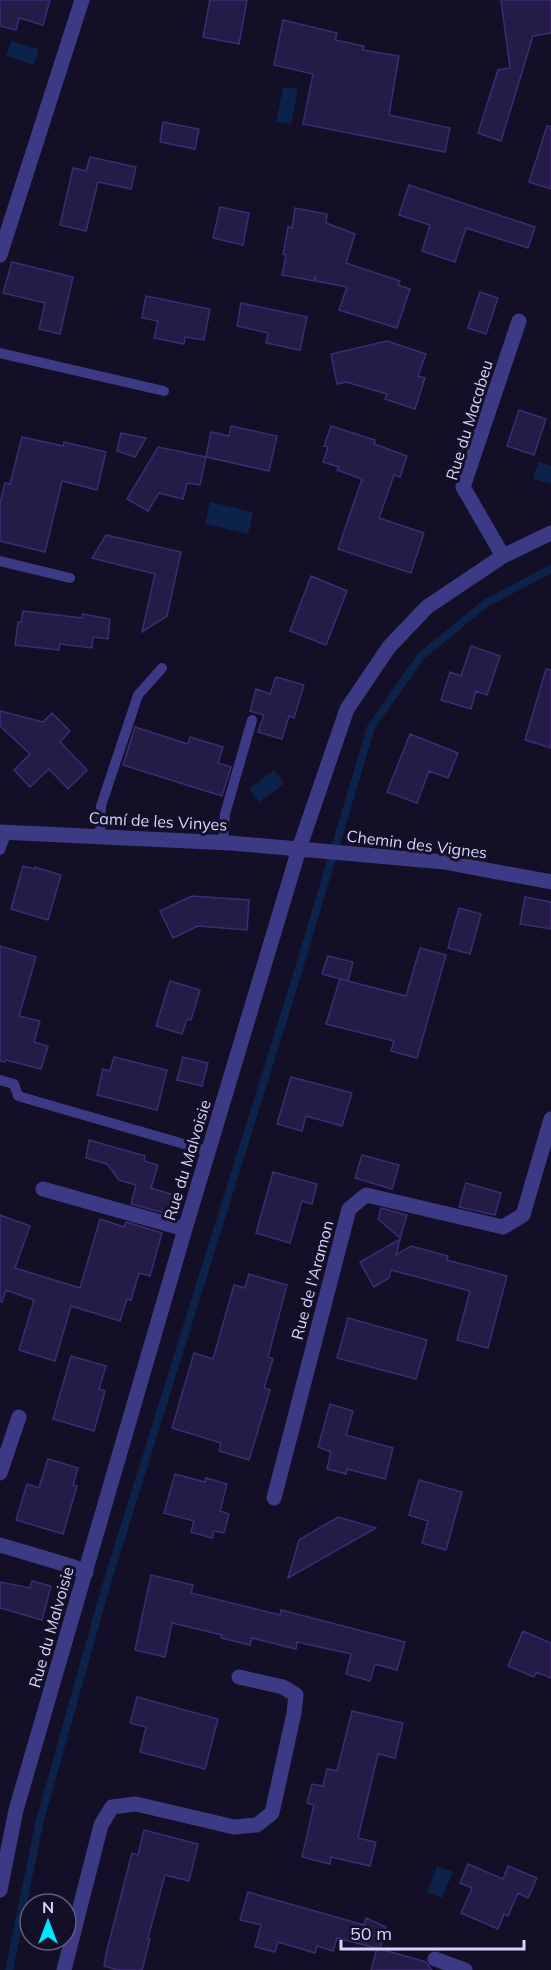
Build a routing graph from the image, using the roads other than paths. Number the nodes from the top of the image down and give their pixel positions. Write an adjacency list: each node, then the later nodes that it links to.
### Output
1 (82, 0): 2 (street)
2 (0, 255)
3 (519, 321): 7 (street, Rue du Macabeu)
4 (0, 353): 5 (lane)
5 (164, 392)
6 (551, 533): 7 (street, Rue du Malvoisie)
7 (503, 556): 16 (street, Rue du Malvoisie)
8 (0, 561): 9 (lane)
9 (70, 578)
10 (162, 668): 13 (lane)
11 (252, 720): 14 (lane)
12 (3, 832): 13 (street, Camí de les Vinyes); 15 (lane)
13 (100, 837): 14 (street, Camí de les Vinyes)
14 (223, 842): 16 (street, Camí de les Vinyes)
15 (0, 850)
16 (307, 850): 17 (street, Chemin des Vignes); 20 (street, Rue du Malvoisie)
17 (551, 882)
18 (0, 1080): 20 (lane)
19 (551, 1119): 25 (street, Rue de l'Aramon)
20 (208, 1152): 22 (street, Rue du Malvoisie)
21 (43, 1189): 22 (street)
22 (185, 1229): 27 (street, Rue du Malvoisie)
23 (19, 1416): 24 (street)
24 (0, 1473)
25 (274, 1498)
26 (0, 1545): 27 (street)
27 (86, 1573): 29 (street, Rue du Malvoisie)
28 (239, 1677): 31 (street)
29 (0, 1890)
30 (435, 1959): 32 (street)
31 (64, 1970)
32 (465, 1970)

